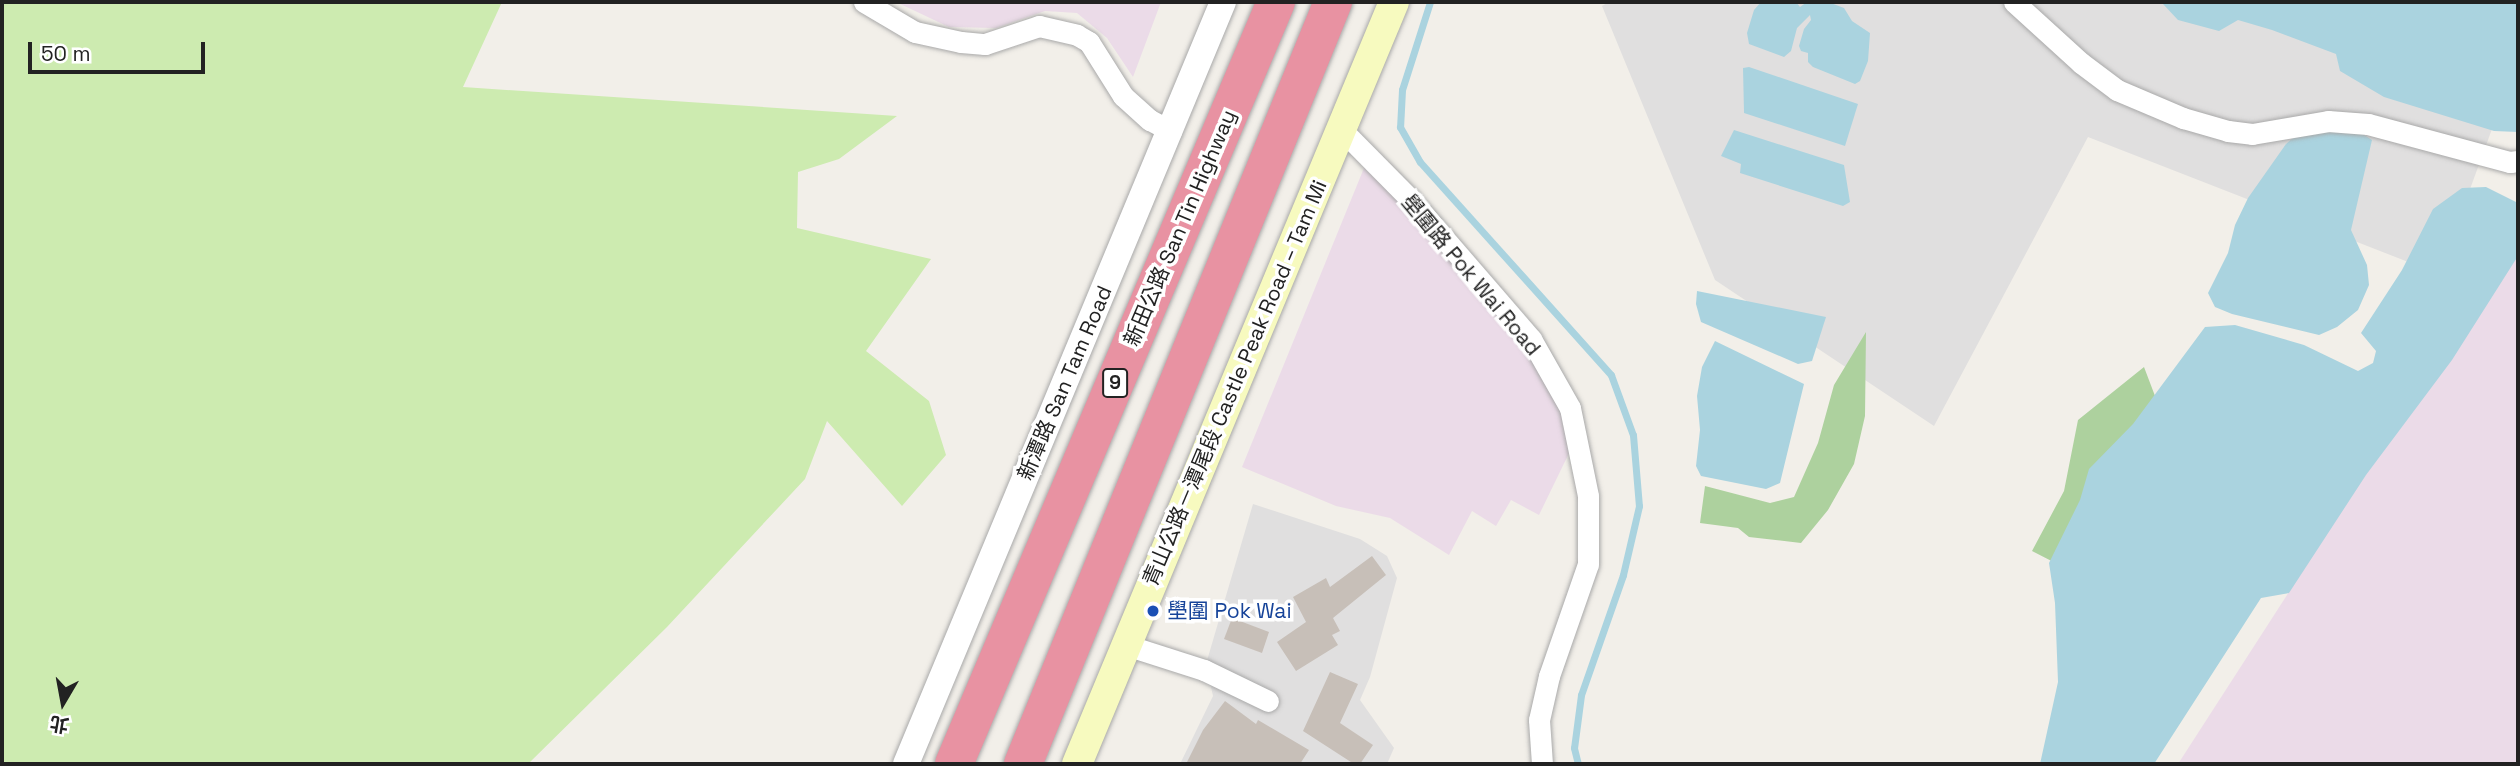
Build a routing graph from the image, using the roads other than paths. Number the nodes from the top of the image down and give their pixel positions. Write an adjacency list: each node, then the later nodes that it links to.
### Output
1 (864, 2): 8 (street)
2 (1223, 2): 8 (street, 新潭路 San Tam Road)
3 (1276, 2): 13 (highway, 新田公路 San Tin Highway / 9)
4 (1333, 2): 14 (highway)
5 (1394, 2): 7 (main road, 青山公路－潭尾段 Castle Peak Road – Tam Mi)
6 (2014, 2): 9 (street)
7 (1341, 129): 10 (main road, 青山公路－潭尾段 Castle Peak Road – Tam Mi); 16 (street, 壆圍路 Pok Wai Road)
8 (1171, 131): 12 (street, 新潭路 San Tam Road)
9 (2518, 160)
10 (1126, 645): 11 (street); 15 (main road, 青山公路－潭尾段 Castle Peak Road – Tam Mi)
11 (1268, 701)
12 (906, 764)
13 (954, 764)
14 (1023, 764)
15 (1077, 764)
16 (1542, 764)

